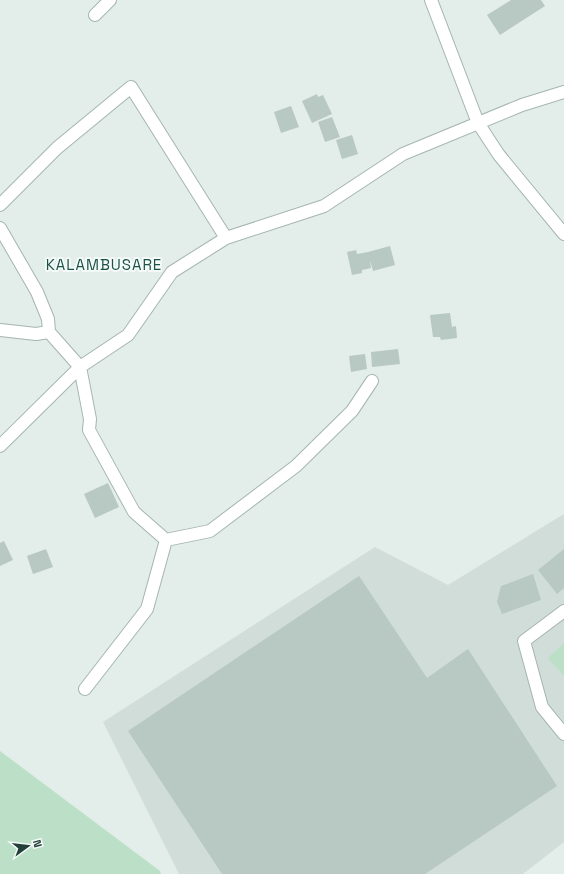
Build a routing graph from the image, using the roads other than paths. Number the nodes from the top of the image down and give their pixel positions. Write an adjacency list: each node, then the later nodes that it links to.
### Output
1 (110, 0): 3 (street)
2 (431, 0): 5 (street)
3 (96, 16)
4 (564, 92): 5 (street)
5 (478, 123): 8 (street); 9 (street)
6 (0, 205): 9 (street)
7 (0, 228): 11 (street)
8 (564, 234)
9 (226, 238): 12 (street)
10 (0, 330): 11 (street)
11 (49, 332): 12 (street)
12 (80, 368): 14 (street); 15 (street)
13 (372, 381): 15 (street)
14 (0, 446)
15 (166, 540): 17 (street)
16 (564, 611): 18 (street)
17 (85, 689)
18 (564, 734)

